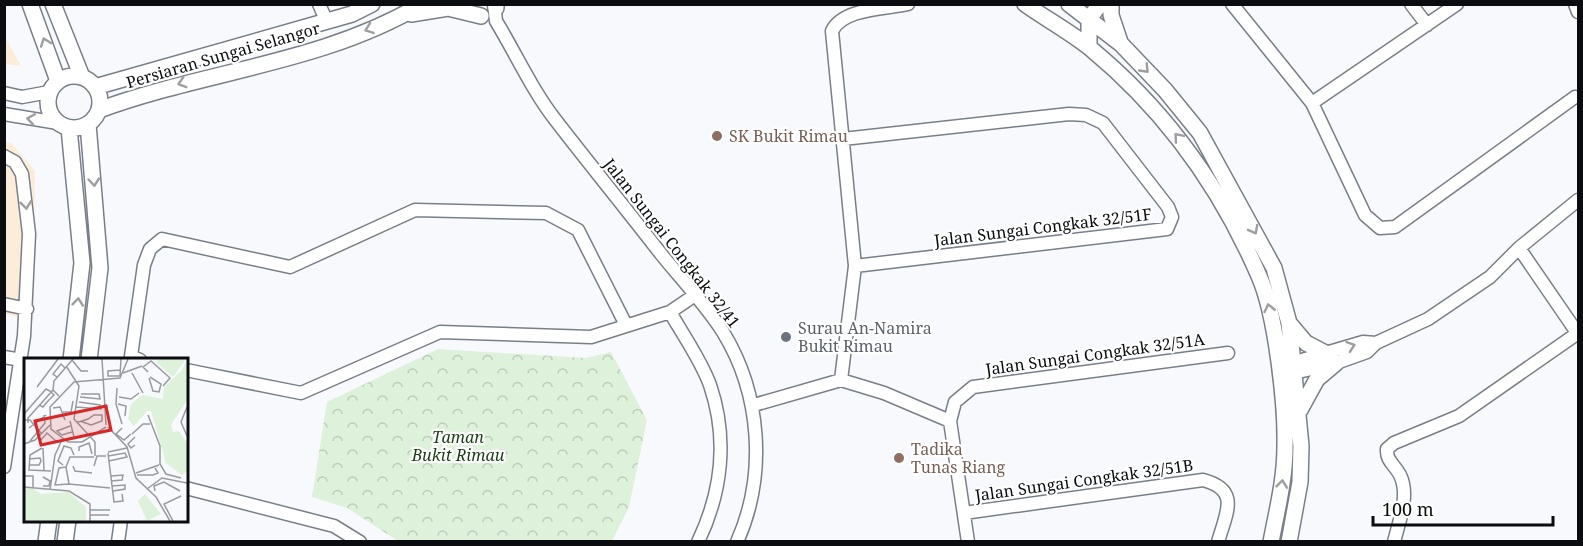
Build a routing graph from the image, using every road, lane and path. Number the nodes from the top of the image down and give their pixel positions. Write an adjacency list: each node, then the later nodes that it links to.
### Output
1 (30, 4): 25 (main road, one-way to 1)
2 (53, 4): 24 (main road)
3 (320, 4): 20 (street)
4 (372, 4): 20 (main road, Persiaran Sungai Selangor)
5 (422, 4): 18 (main road, Persiaran Sungai Selangor)
6 (908, 4): 34 (street)
7 (1025, 4): 23 (main road)
8 (1069, 4): 19 (main road)
9 (1100, 4): 19 (main road)
10 (1112, 4): 22 (main road)
11 (1232, 4): 29 (street)
12 (1411, 4): 21 (street)
13 (1457, 4): 21 (street)
14 (1575, 4): 17 (street)
15 (496, 9): 16 (street); 41 (street, Jalan Sungai Congkak 32/41)
16 (478, 10): 18 (main road)
17 (1578, 12)
18 (402, 16): 30 (main road, Persiaran Sungai Selangor, one-way to 30)
19 (1089, 19): 22 (main road); 23 (main road)
20 (326, 20): 26 (main road, Persiaran Sungai Selangor)
21 (1427, 25): 29 (street)
22 (1121, 44): 36 (main road, one-way to 36)
23 (1089, 47): 37 (main road, one-way to 23)
24 (82, 77): 25 (main road); 26 (main road)
25 (54, 87): 27 (street); 33 (main road)
26 (95, 87): 30 (main road)
27 (4, 93)
28 (1575, 97): 29 (street)
29 (1312, 103)
30 (99, 110): 32 (main road)
31 (4, 114): 33 (street, one-way to 31)
32 (88, 124): 33 (main road); 51 (main road, one-way to 51)
33 (63, 126): 50 (main road, one-way to 33)
34 (843, 139): 40 (street); 40 (street, Jalan Sungai Congkak 32/51F)
35 (4, 156): 43 (street, one-way to 43)
36 (1225, 173): 37 (main road); 45 (main road, one-way to 45)
37 (1209, 181): 57 (main road, one-way to 37)
38 (1578, 201): 39 (street)
39 (1519, 248): 47 (street); 53 (street)
40 (855, 266): 58 (street)
41 (695, 295): 44 (street); 59 (street, Jalan Sungai Congkak 32/41)
42 (4, 304): 43 (street)
43 (27, 309): 54 (street)
44 (670, 312): 46 (street); 72 (street)
45 (1289, 323): 53 (main road); 55 (main road)
46 (626, 325): 52 (street); 56 (street)
47 (1578, 334): 78 (street)
48 (1228, 353): 61 (street, Jalan Sungai Congkak 32/51A)
49 (4, 357): 54 (street)
50 (71, 358)
51 (89, 358)
52 (136, 358)
53 (1332, 359): 55 (street); 60 (main road)
54 (21, 360): 62 (street)
55 (1295, 368): 57 (street); 60 (main road)
56 (188, 370)
57 (1278, 371): 76 (main road, one-way to 57)
58 (841, 380): 59 (street); 61 (street)
59 (754, 405): 73 (street, Jalan Sungai Congkak 32/41)
60 (1299, 412): 77 (main road)
61 (950, 421): 64 (street)
62 (4, 467)
63 (188, 489): 71 (street)
64 (964, 513): 74 (street); 75 (street, Jalan Sungai Congkak 32/51B)
65 (49, 522): 68 (main road)
66 (68, 522): 69 (main road)
67 (122, 522): 70 (street)
68 (46, 542)
69 (65, 542)
70 (118, 542)
71 (360, 542)
72 (698, 542)
73 (737, 542)
74 (968, 542)
75 (1218, 542)
76 (1271, 542)
77 (1289, 542)
78 (1395, 542)

